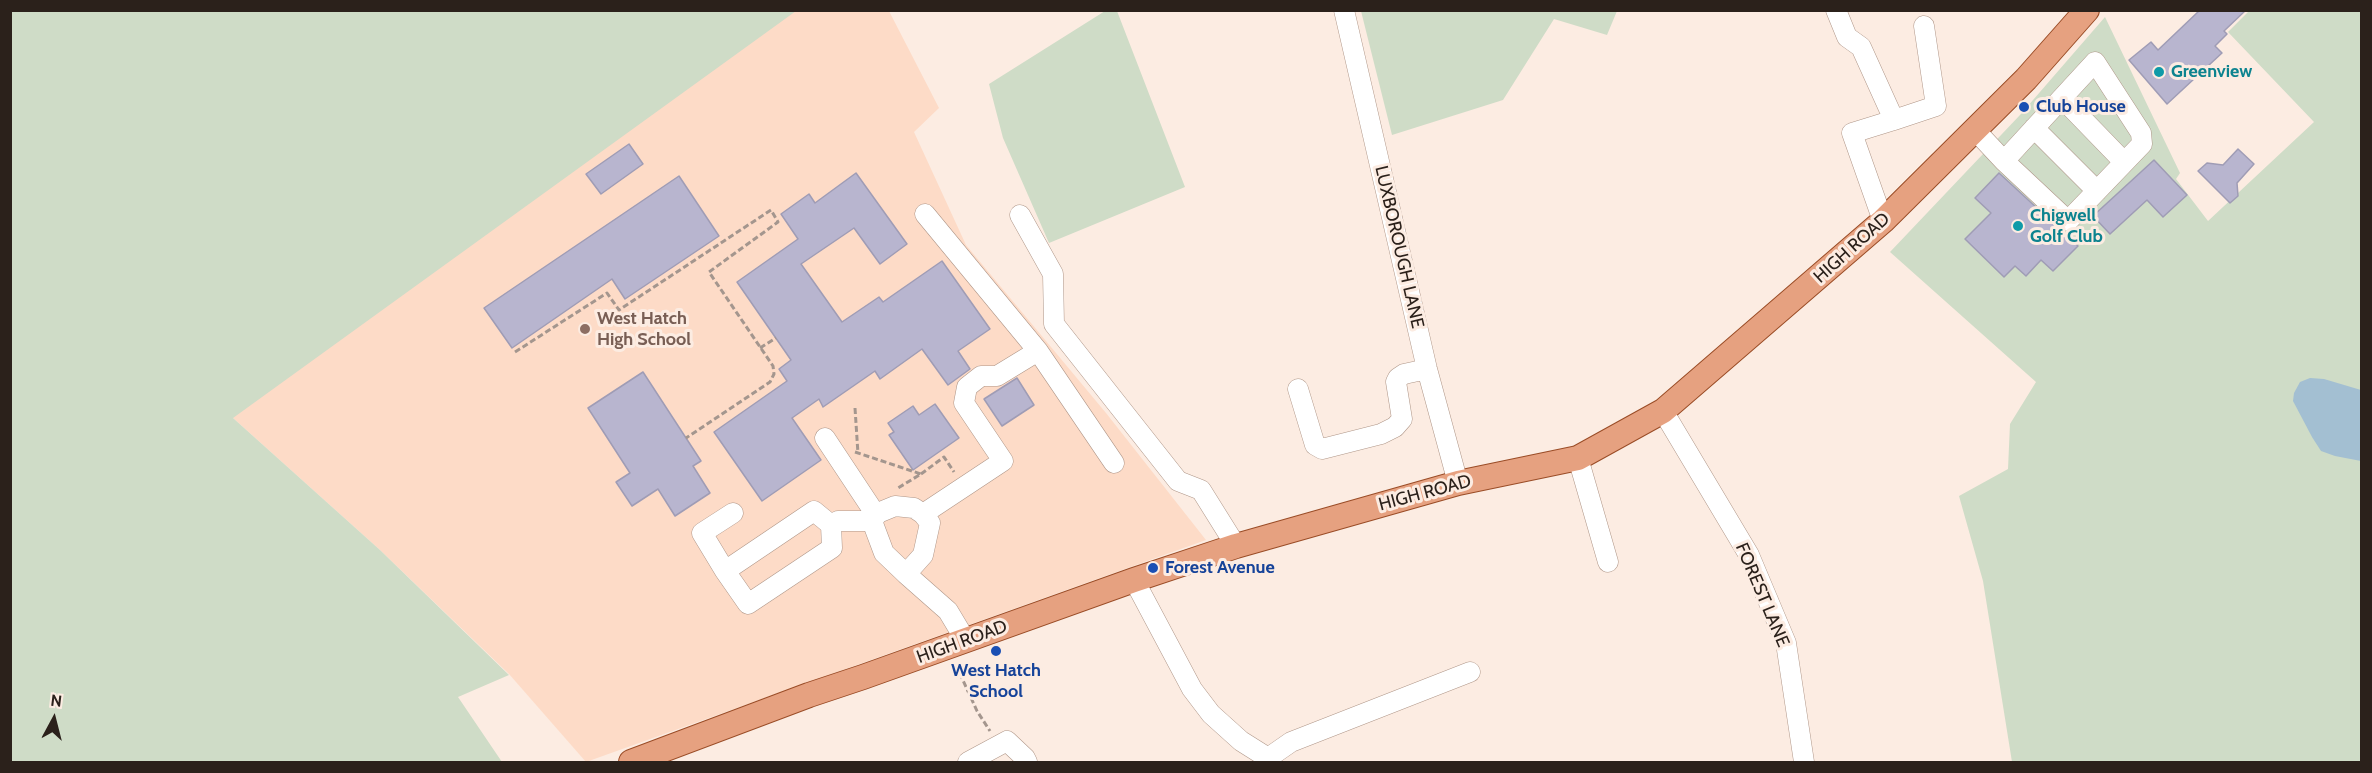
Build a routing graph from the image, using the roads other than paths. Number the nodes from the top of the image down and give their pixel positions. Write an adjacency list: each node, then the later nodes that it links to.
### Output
1 (1344, 10): 16 (street, LUXBOROUGH LANE)
2 (1836, 10): 6 (street)
3 (2087, 10): 8 (main road, HIGH ROAD)
4 (1924, 26): 6 (street)
5 (2062, 98): 7 (street); 10 (street); 10 (street)
6 (1894, 120): 14 (street)
7 (2034, 128): 9 (street); 11 (street)
8 (1975, 130): 9 (street); 14 (main road, HIGH ROAD)
9 (2004, 161): 11 (street)
10 (2124, 162): 11 (street)
11 (2097, 191)
12 (925, 214): 15 (street)
13 (1020, 215): 27 (street)
14 (1882, 221): 18 (main road, HIGH ROAD)
15 (1038, 351): 21 (street); 25 (street)
16 (1427, 369): 17 (street); 22 (street, LUXBOROUGH LANE)
17 (1298, 389)
18 (1663, 411): 20 (main road, HIGH ROAD); 38 (street, FOREST LANE)
19 (826, 440): 24 (street)
20 (1578, 458): 22 (main road, HIGH ROAD); 28 (street)
21 (1114, 463)
22 (1458, 483): 27 (main road, HIGH ROAD)
23 (733, 513): 29 (street)
24 (873, 514): 25 (street); 26 (street); 30 (street)
25 (923, 514): 30 (street)
26 (831, 525): 29 (street); 29 (street)
27 (1236, 546): 31 (main road, HIGH ROAD)
28 (1608, 562)
29 (725, 571)
30 (906, 574): 32 (street)
31 (1134, 580): 32 (main road, HIGH ROAD); 34 (street)
32 (957, 644): 35 (main road, HIGH ROAD)
33 (1470, 672): 34 (street)
34 (1269, 760)
35 (632, 762)
36 (968, 762): 37 (street)
37 (1027, 762)
38 (1804, 762)

